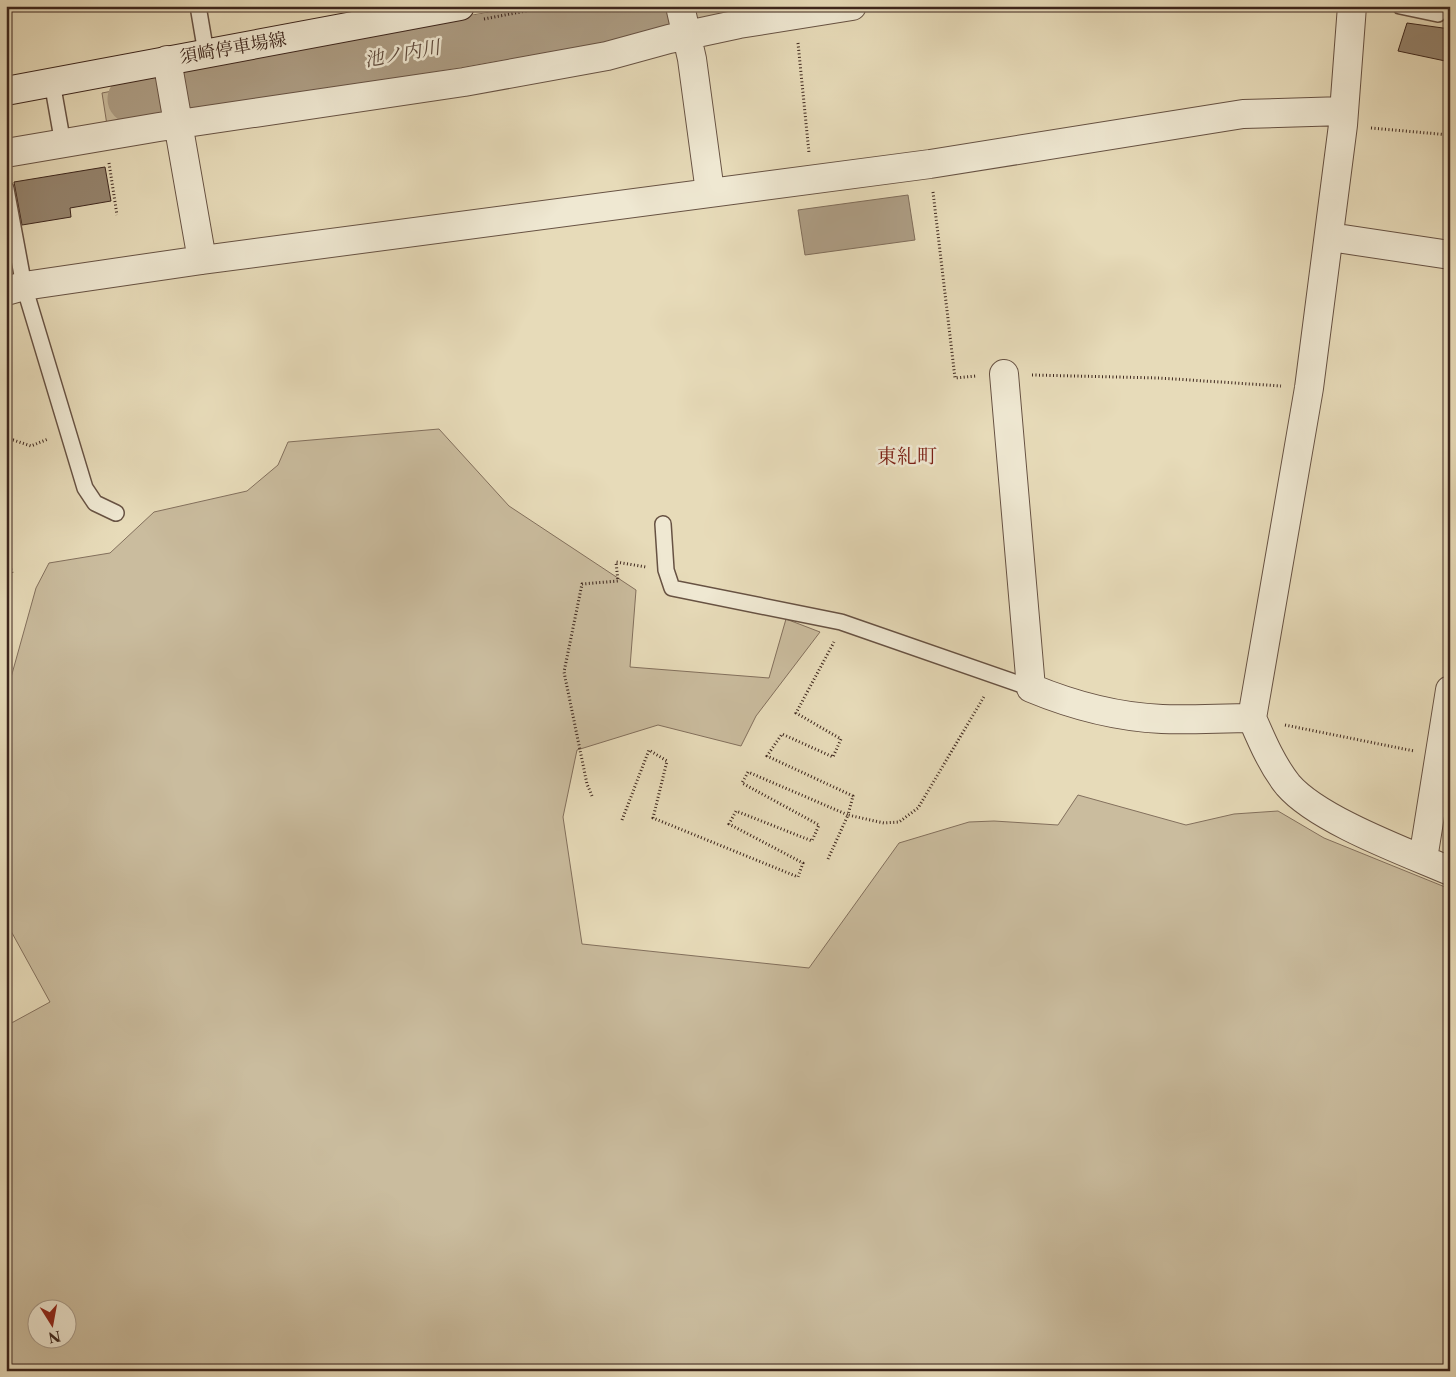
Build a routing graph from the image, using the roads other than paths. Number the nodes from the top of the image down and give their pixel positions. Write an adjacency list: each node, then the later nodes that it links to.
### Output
1 (198, 6): 9 (lane)
2 (460, 6): 7 (street, 須崎停車場線)
3 (852, 6): 8 (street)
4 (1352, 6): 13 (street)
5 (1400, 6): 6 (lane)
6 (1440, 6)
7 (371, 14): 9 (street, 須崎停車場線)
8 (683, 23): 12 (street); 17 (street)
9 (206, 52): 12 (street, 須崎停車場線)
10 (52, 82): 11 (street, 須崎停車場線); 12 (street, 須崎停車場線); 14 (lane)
11 (6, 91)
12 (173, 95): 14 (street); 20 (street)
13 (1343, 118): 17 (street); 18 (street)
14 (63, 144): 15 (street)
15 (6, 153)
16 (6, 190): 21 (lane)
17 (710, 192): 20 (street)
18 (1330, 237): 19 (street); 27 (street)
19 (1450, 255)
20 (202, 260): 21 (street)
21 (15, 289): 23 (lane)
22 (1004, 374): 25 (street)
23 (116, 513)
24 (663, 524): 25 (lane)
25 (1031, 688): 27 (street)
26 (1450, 690): 28 (street)
27 (1252, 718): 29 (street)
28 (1447, 724): 29 (street)
29 (1423, 859): 30 (street)
30 (1450, 871)

